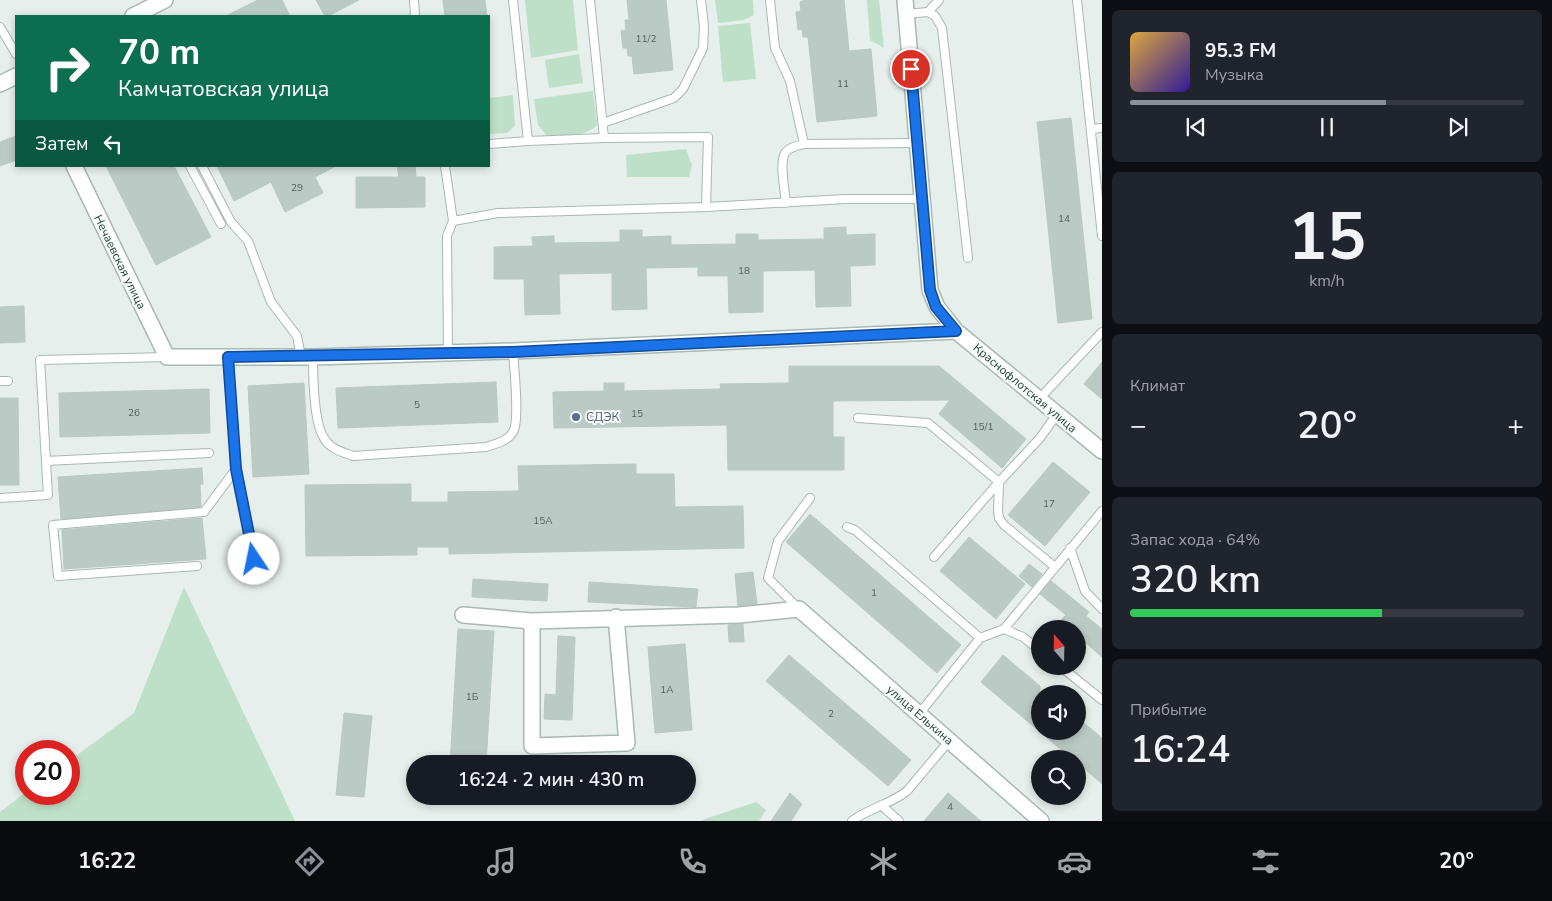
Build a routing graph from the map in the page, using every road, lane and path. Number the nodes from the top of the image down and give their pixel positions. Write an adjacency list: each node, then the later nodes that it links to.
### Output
1 (414, 0): 12 (lane)
2 (513, 0): 21 (lane)
3 (590, 0): 17 (lane)
4 (701, 0): 17 (lane)
5 (770, 0): 24 (lane)
6 (939, 0): 10 (lane)
7 (1077, 0): 19 (lane)
8 (157, 2): 11 (street)
9 (906, 7): 10 (lane); 22 (street, Краснофлотская улица)
10 (928, 12): 35 (lane)
11 (138, 15)
12 (415, 15)
13 (0, 27): 14 (lane)
14 (15, 52)
15 (15, 76): 16 (street)
16 (0, 84)
17 (603, 123): 20 (lane)
18 (1102, 128): 19 (lane)
19 (1091, 129): 34 (lane)
20 (604, 138): 21 (lane); 31 (lane)
21 (528, 141): 23 (lane)
22 (918, 143): 24 (lane); 29 (street, Краснофлотская улица)
23 (490, 144)
24 (804, 144): 30 (lane)
25 (74, 167): 42 (street, Нечаевская улица)
26 (191, 167): 33 (lane)
27 (203, 167): 41 (lane)
28 (445, 167): 32 (lane)
29 (924, 199): 30 (lane); 36 (street, Краснофлотская улица)
30 (786, 202): 31 (lane)
31 (706, 207): 32 (lane)
32 (453, 221): 39 (lane)
33 (220, 224)
34 (1102, 236)
35 (968, 258)
36 (956, 331): 38 (street); 43 (street, Краснофлотская улица)
37 (1102, 332): 43 (lane)
38 (513, 352): 39 (street); 41 (lane)
39 (448, 353): 41 (street)
40 (228, 357): 41 (street); 42 (street); 49 (lane)
41 (307, 357)
42 (167, 358): 48 (lane)
43 (1039, 399): 44 (street, Краснофлотская улица)
44 (1057, 414): 46 (street, Краснофлотская улица); 50 (lane)
45 (858, 418): 50 (lane)
46 (1102, 451)
47 (209, 453): 48 (lane)
48 (46, 461): 51 (lane)
49 (236, 469): 57 (lane); 58 (lane)
50 (999, 482): 56 (lane); 59 (lane)
51 (0, 498)
52 (810, 498): 61 (lane)
53 (1102, 511): 55 (lane)
54 (846, 527): 66 (lane)
55 (1070, 548): 59 (lane); 60 (lane)
56 (934, 557)
57 (254, 559)
58 (197, 566)
59 (1055, 567): 65 (lane)
60 (1102, 608)
61 (799, 609): 63 (street); 70 (street, улица Елькина)
62 (463, 615): 64 (street)
63 (616, 618): 64 (street); 64 (street)
64 (532, 621)
65 (1004, 629): 66 (lane); 67 (lane)
66 (980, 638): 70 (lane)
67 (1031, 644)
68 (1071, 675): 69 (lane)
69 (1102, 700)
70 (919, 714): 71 (street, улица Елькина)
71 (949, 740): 72 (lane); 75 (street, улица Елькина)
72 (881, 805): 73 (lane); 74 (lane)
73 (852, 821)
74 (899, 821)
75 (1041, 821)

